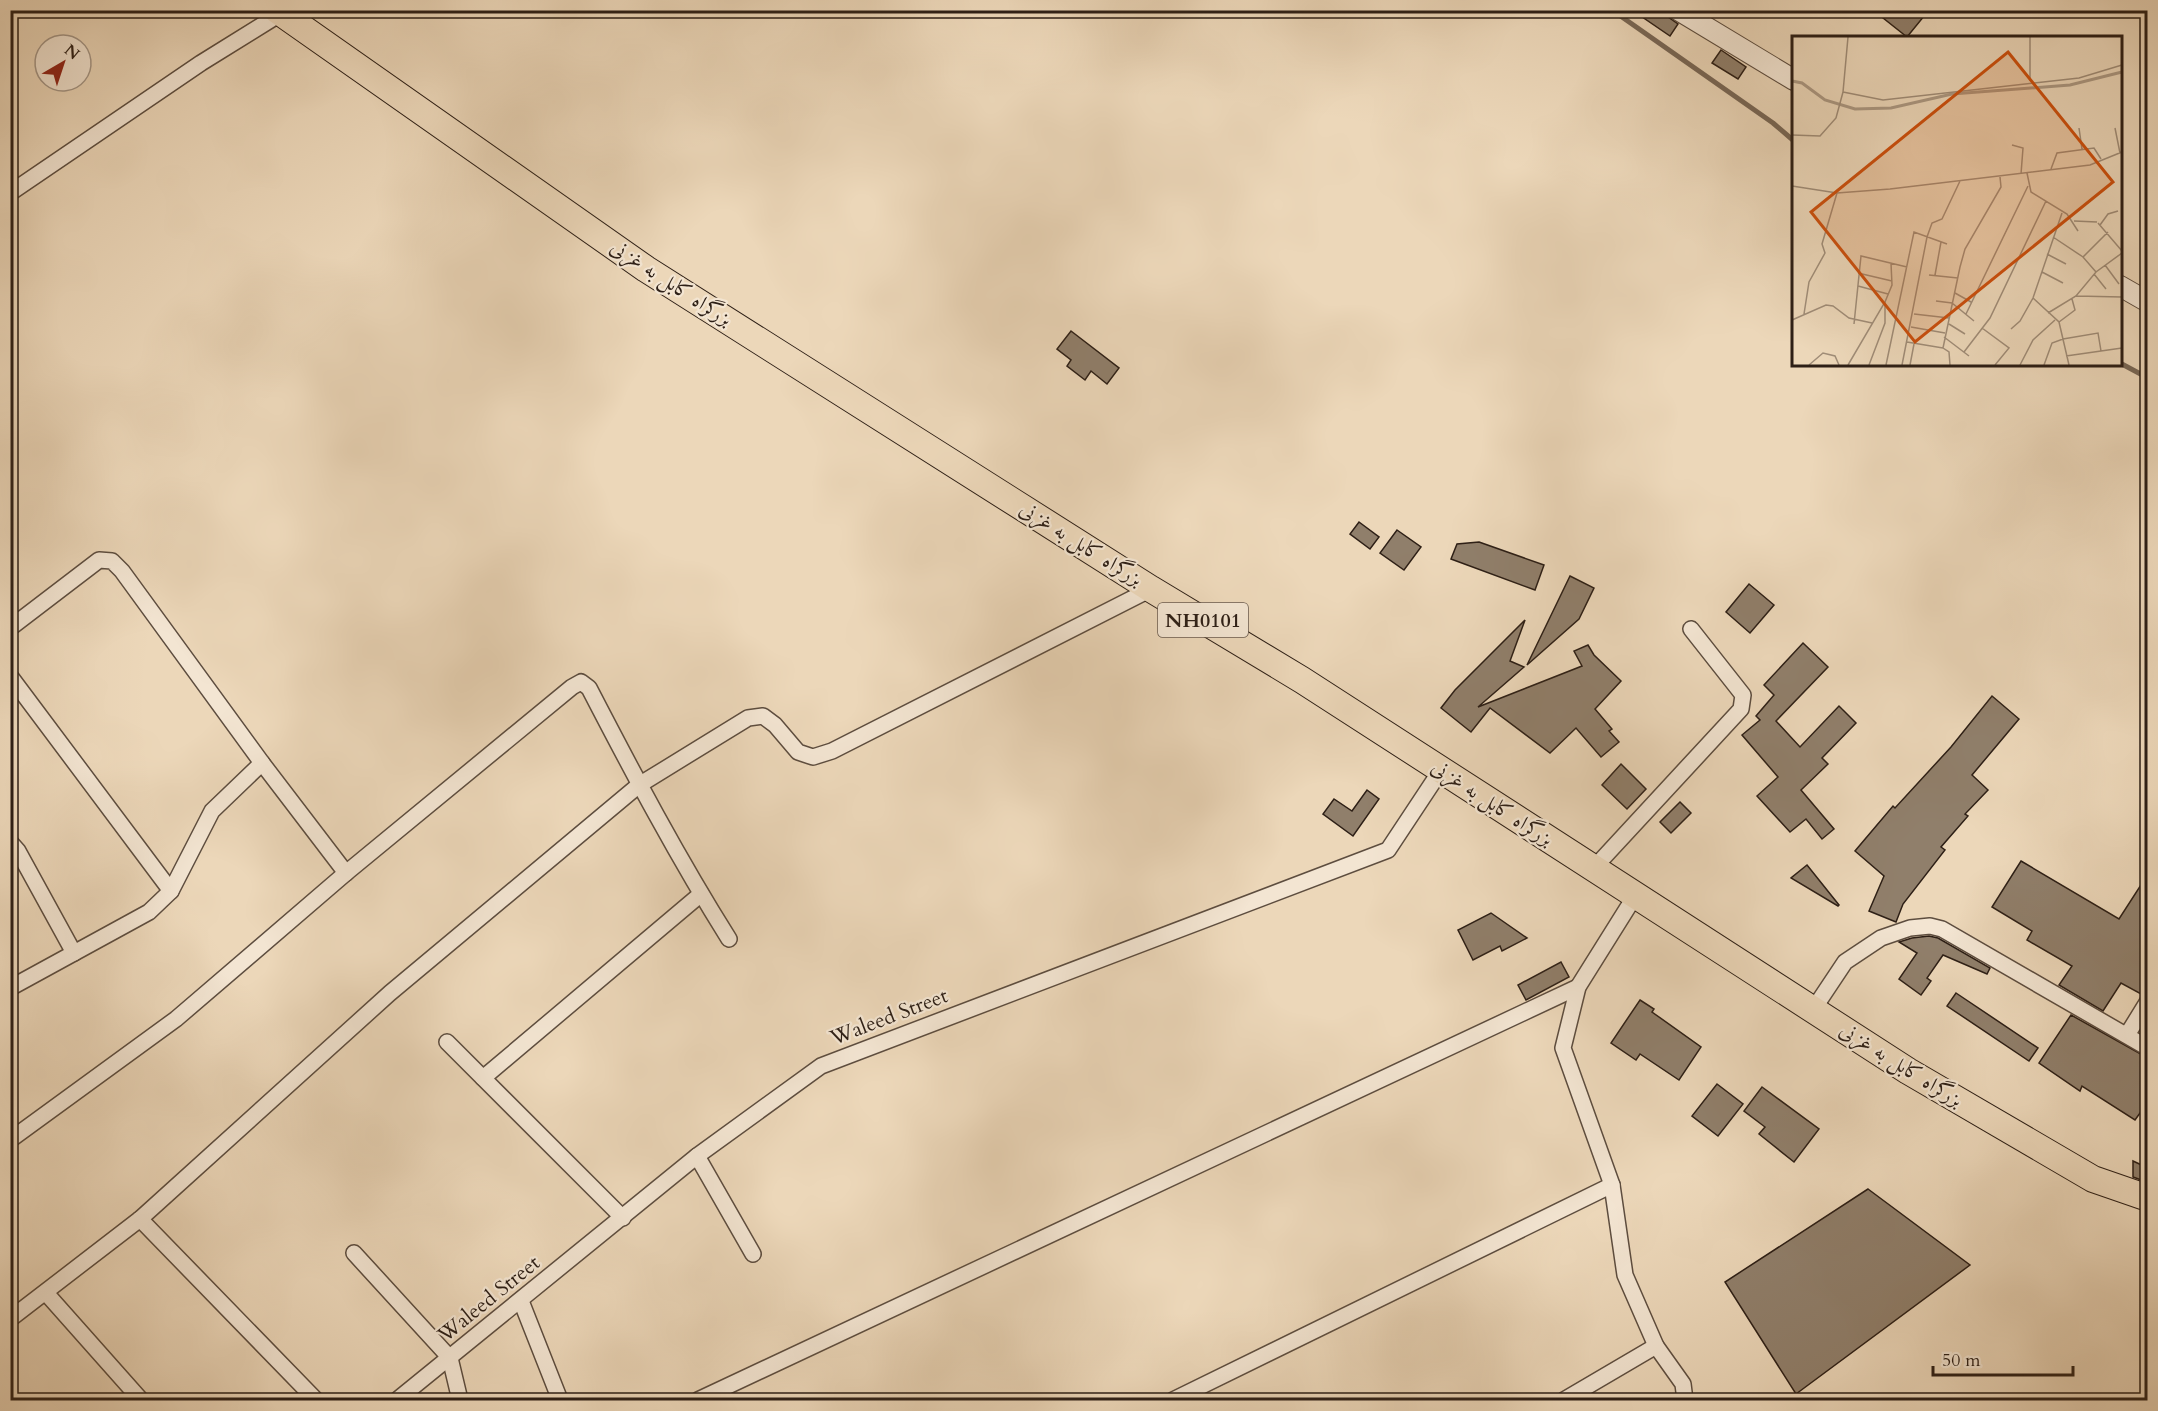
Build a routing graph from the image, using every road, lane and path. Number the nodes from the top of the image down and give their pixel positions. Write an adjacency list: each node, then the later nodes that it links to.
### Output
1 (1678, 10): 3 (street)
2 (279, 12): 4 (street); 7 (highway, بزرگراه کابل به غزنی / NH0101)
3 (1792, 79)
4 (10, 193)
5 (2122, 287): 6 (street)
6 (2148, 302)
7 (1151, 589): 12 (highway, بزرگراه کابل به غزنی / NH0101); 13 (street)
8 (10, 628): 11 (street)
9 (1690, 629): 15 (street)
10 (10, 676): 17 (street)
11 (262, 763): 16 (street); 17 (street)
12 (1441, 770): 15 (highway, بزرگراه کابل به غزنی / NH0101); 31 (street, Waleed Street)
13 (639, 785): 16 (street); 18 (street); 35 (street)
14 (10, 842): 21 (street)
15 (1593, 869): 19 (highway, بزرگراه کابل به غزنی / NH0101)
16 (346, 873): 30 (street)
17 (171, 891): 21 (street)
18 (701, 894): 20 (street); 29 (street)
19 (1635, 896): 22 (street); 25 (highway, بزرگراه کابل به غزنی / NH0101)
20 (729, 939)
21 (74, 953): 23 (street)
22 (1578, 987): 32 (street); 48 (street)
23 (10, 988)
24 (2148, 1001): 26 (street)
25 (1813, 1010): 26 (street); 33 (highway, بزرگراه کابل به غزنی / NH0101)
26 (2127, 1035): 28 (street)
27 (447, 1042): 29 (street)
28 (2148, 1048)
29 (483, 1078): 34 (street)
30 (10, 1140)
31 (697, 1156): 34 (street, Waleed Street); 37 (street)
32 (1612, 1185): 41 (street); 49 (street)
33 (2148, 1198)
34 (623, 1218): 39 (street, Waleed Street)
35 (140, 1219): 38 (street); 44 (street)
36 (354, 1253): 42 (street)
37 (753, 1254)
38 (45, 1293): 40 (street); 43 (street)
39 (521, 1300): 42 (street, Waleed Street); 47 (street)
40 (10, 1318)
41 (1656, 1346): 50 (street); 51 (street)
42 (450, 1358): 45 (street, Waleed Street); 46 (street)
43 (141, 1401)
44 (316, 1401)
45 (397, 1401)
46 (460, 1401)
47 (560, 1401)
48 (698, 1401)
49 (1173, 1401)
50 (1564, 1401)
51 (1685, 1401)

